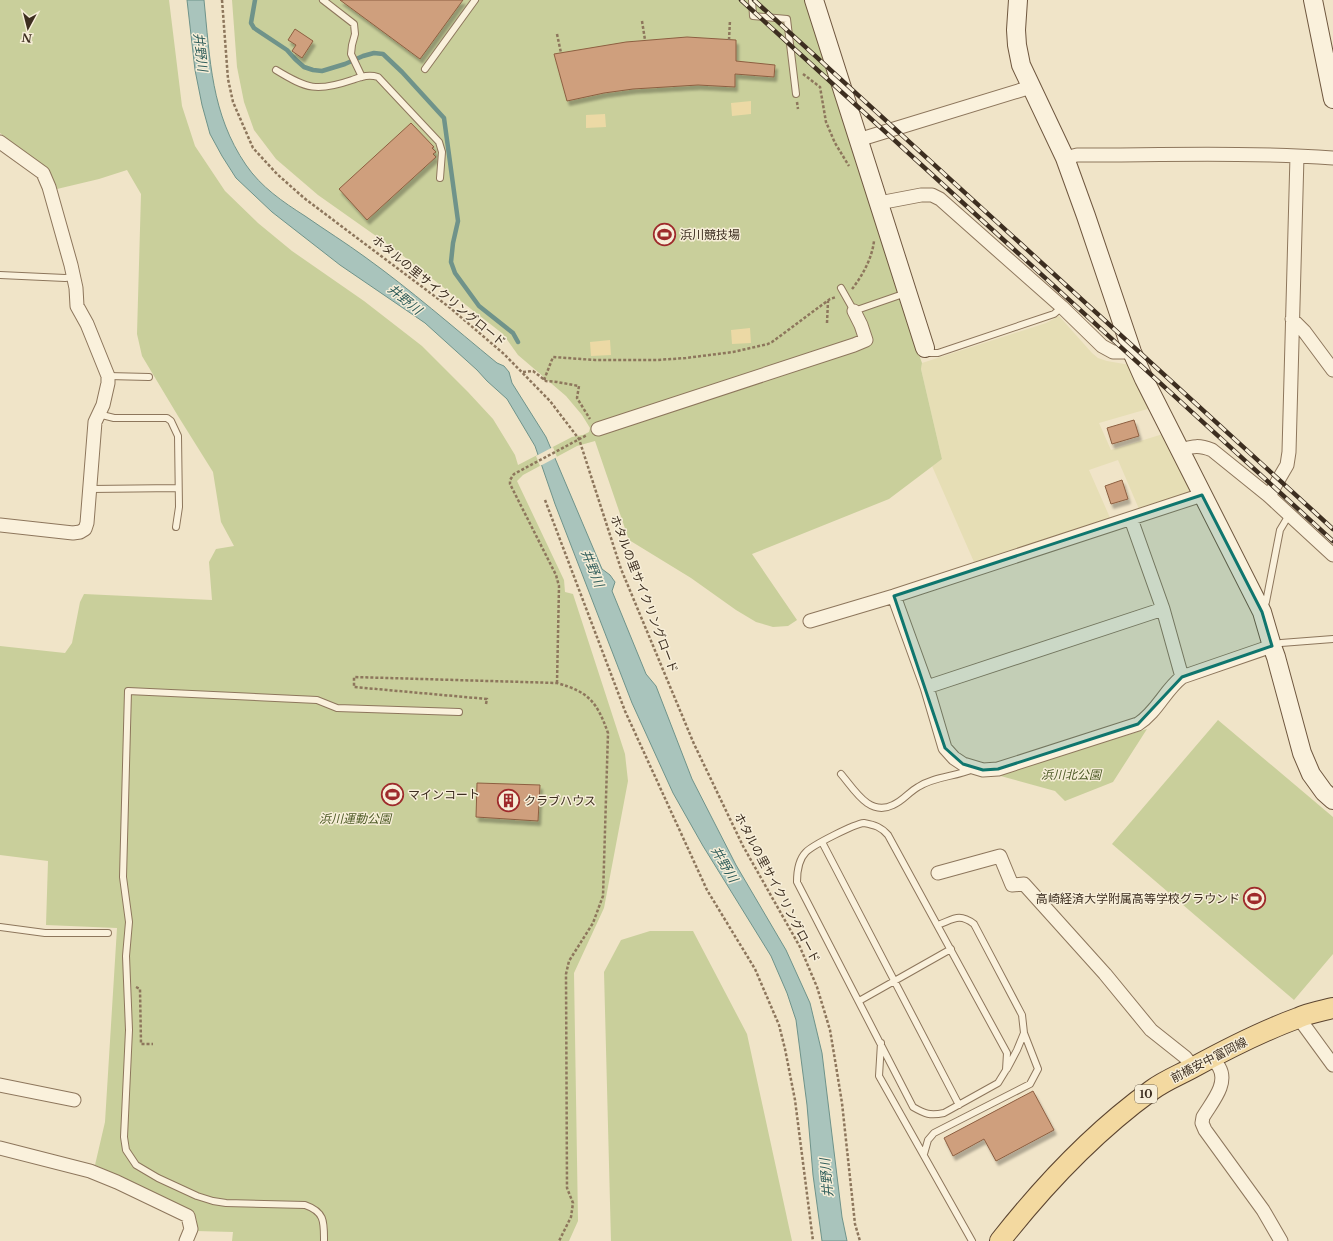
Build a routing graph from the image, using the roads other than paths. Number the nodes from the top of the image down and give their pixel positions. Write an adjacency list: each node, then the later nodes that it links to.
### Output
1 (323, 0): 9 (lane)
2 (475, 0): 7 (lane)
3 (752, 0): 11 (lane)
4 (814, 0): 13 (street)
5 (1018, 0): 10 (street)
6 (1313, 0): 12 (street)
7 (425, 69)
8 (276, 70): 9 (lane)
9 (362, 77): 18 (lane)
10 (1031, 87): 13 (street); 16 (street)
11 (796, 94)
12 (1333, 99)
13 (858, 140): 19 (street)
14 (0, 142): 21 (street)
15 (1297, 156): 16 (street); 17 (street); 26 (street)
16 (1065, 158): 28 (street)
17 (1333, 158)
18 (440, 178)
19 (879, 203): 23 (street); 24 (street)
20 (0, 275): 21 (lane)
21 (74, 277): 30 (street)
22 (841, 288): 25 (lane)
23 (907, 293): 25 (lane); 27 (street)
24 (1062, 307): 27 (lane); 28 (street)
25 (854, 311): 33 (street)
26 (1292, 319): 29 (street); 38 (street)
27 (925, 348)
28 (1132, 352): 34 (street)
29 (1333, 370)
30 (108, 376): 31 (lane); 32 (street)
31 (149, 377)
32 (98, 414): 35 (lane); 36 (street)
33 (598, 429)
34 (1180, 450): 37 (street); 38 (street)
35 (178, 488): 36 (lane); 42 (lane)
36 (91, 489): 41 (street)
37 (1202, 495): 40 (street); 46 (street)
38 (1269, 496): 39 (street)
39 (1288, 515): 43 (street); 46 (lane)
40 (1131, 519): 44 (street); 45 (street)
41 (0, 525)
42 (176, 527)
43 (1333, 555)
44 (894, 596): 47 (street); 51 (street)
45 (1163, 609): 50 (street); 51 (street)
46 (1262, 612): 49 (street)
47 (810, 621)
48 (1333, 639): 49 (lane)
49 (1272, 646): 50 (street); 55 (street)
50 (1182, 677): 53 (street)
51 (926, 687): 53 (street)
52 (459, 712): 78 (lane)
53 (974, 768): 54 (lane)
54 (841, 774)
55 (1333, 800)
56 (822, 842): 58 (lane); 62 (lane); 63 (lane)
57 (938, 872): 70 (street)
58 (938, 925): 61 (lane); 66 (lane)
59 (0, 927): 60 (lane)
60 (108, 933)
61 (951, 950): 62 (lane); 71 (lane)
62 (894, 981): 63 (lane); 74 (lane)
63 (859, 1001): 67 (lane)
64 (1333, 1008): 65 (main road, 前橋安中富岡線 / 10)
65 (1298, 1018): 68 (main road, 前橋安中富岡線 / 10); 69 (street)
66 (1024, 1033): 71 (lane); 76 (lane)
67 (881, 1043): 74 (lane); 76 (lane)
68 (1211, 1057): 70 (main road, 前橋安中富岡線 / 10); 81 (street)
69 (1333, 1065)
70 (1193, 1067): 80 (main road, 前橋安中富岡線 / 10)
71 (1006, 1070): 74 (lane)
72 (0, 1085): 73 (street)
73 (74, 1100)
74 (959, 1105)
75 (0, 1148): 77 (street)
76 (924, 1154): 79 (lane)
77 (186, 1241)
78 (324, 1241)
79 (972, 1241)
80 (1000, 1241)
81 (1281, 1241)

